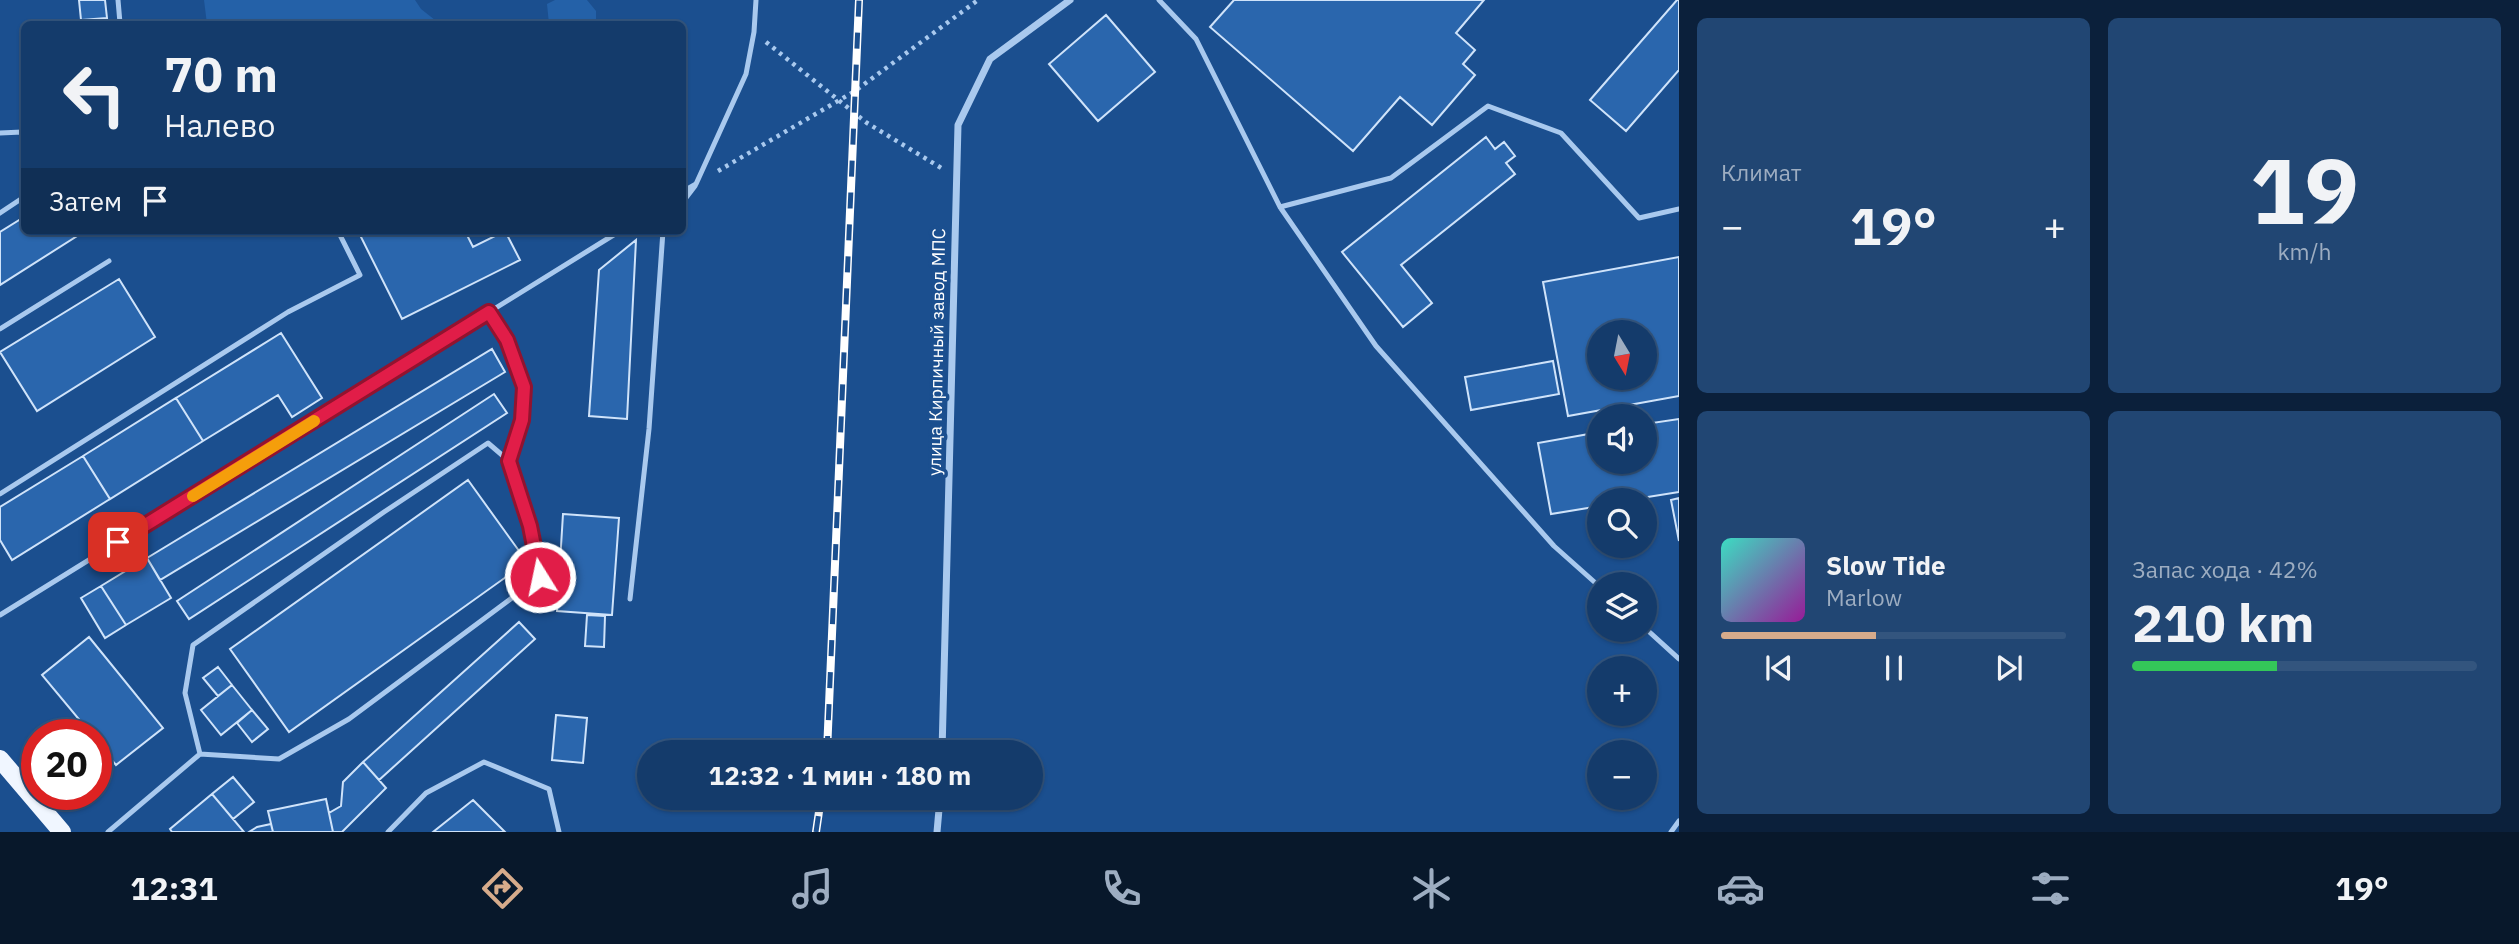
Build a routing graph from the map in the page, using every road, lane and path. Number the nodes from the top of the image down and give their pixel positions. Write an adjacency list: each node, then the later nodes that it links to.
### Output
1 (118, 0): 6 (lane)
2 (756, 0): 7 (lane)
3 (978, 0): 8 (path)
4 (1070, 0): 11 (street, улица Кирпичный завод МПС)
5 (1159, 0): 16 (lane)
6 (120, 21)
7 (754, 32): 8 (path); 12 (lane)
8 (838, 100): 11 (path); 12 (path)
9 (21, 131): 10 (lane)
10 (0, 133)
11 (956, 176): 32 (street, улица Кирпичный завод МПС)
12 (696, 184): 13 (lane); 14 (lane)
13 (686, 190)
14 (686, 198)
15 (21, 199): 18 (lane)
16 (1280, 208): 17 (lane); 27 (lane)
17 (1679, 209)
18 (0, 213)
19 (340, 235): 26 (lane)
20 (614, 235): 23 (lane)
21 (663, 235): 28 (lane)
22 (109, 261): 24 (lane)
23 (489, 312): 25 (lane); 29 (lane)
24 (0, 329)
25 (509, 461): 33 (lane); 33 (lane)
26 (0, 494)
27 (1587, 576)
28 (630, 599)
29 (0, 615)
30 (1657, 639): 31 (lane)
31 (1679, 659)
32 (942, 740)
33 (200, 754): 38 (lane)
34 (0, 759): 37 (main road)
35 (939, 810): 41 (street)
36 (1679, 821): 42 (lane)
37 (62, 832)
38 (108, 832)
39 (388, 832): 40 (lane)
40 (559, 832)
41 (937, 832)
42 (1671, 832)

